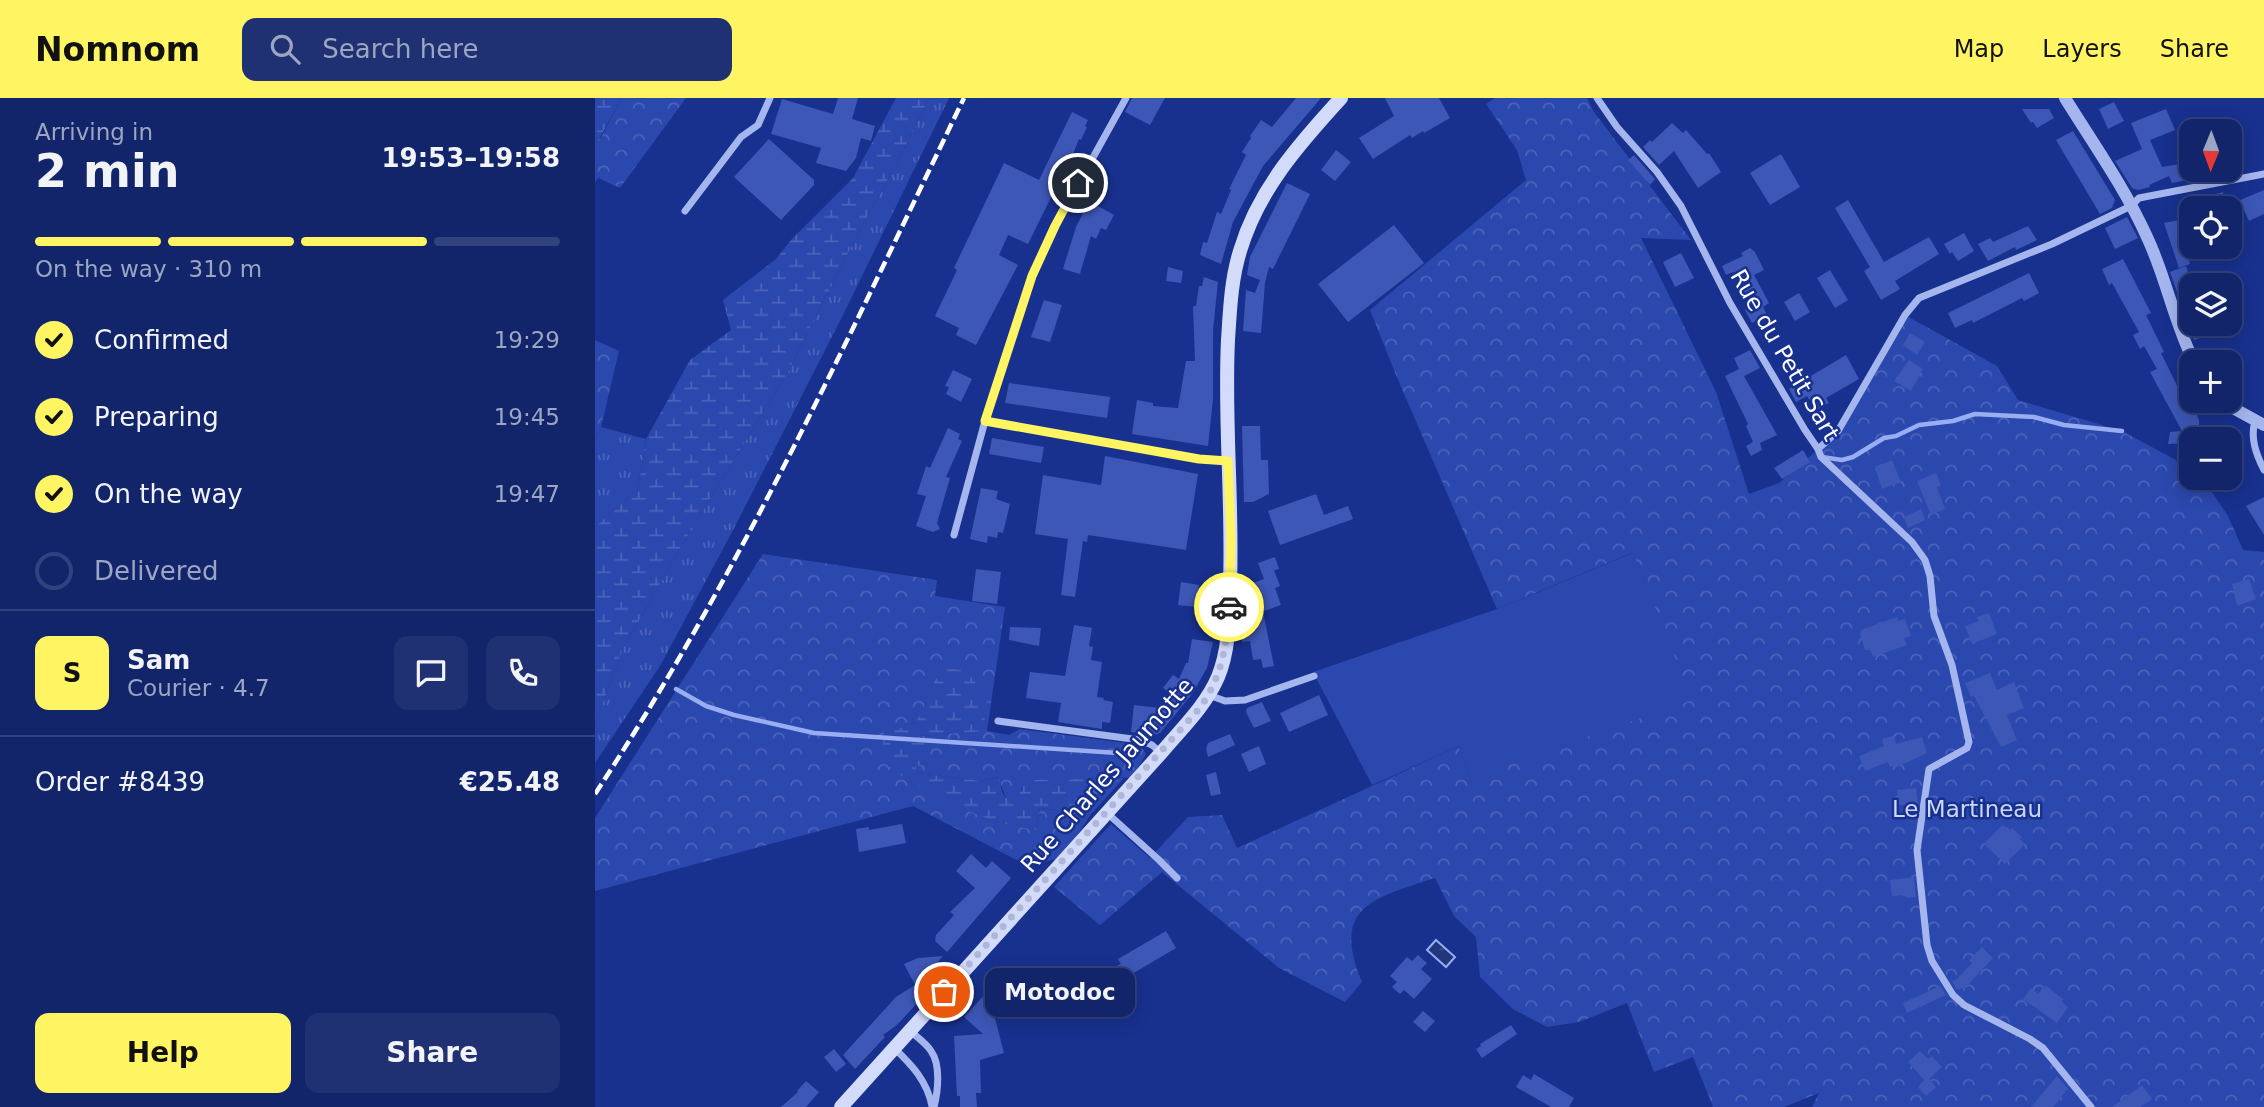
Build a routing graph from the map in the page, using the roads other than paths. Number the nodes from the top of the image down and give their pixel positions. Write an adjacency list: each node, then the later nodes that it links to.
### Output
1 (770, 98): 8 (street)
2 (1126, 98): 11 (street)
3 (1341, 98): 14 (main road, Rue Charles Jaumotte)
4 (1597, 98): 13 (street, Rue du Petit Sart)
5 (2065, 98): 7 (street)
6 (2264, 174): 7 (street)
7 (2131, 206): 9 (street); 13 (street)
8 (685, 211)
9 (2189, 350)
10 (2242, 413): 12 (street)
11 (985, 421): 14 (street); 16 (street)
12 (2260, 423): 15 (street)
13 (1818, 449): 27 (street, Rue du Petit Sart)
14 (1228, 461): 18 (main road, Rue Charles Jaumotte)
15 (2264, 470)
16 (954, 535)
17 (1314, 676): 18 (street)
18 (1209, 695): 20 (main road, Rue Charles Jaumotte)
19 (998, 721): 20 (street)
20 (1160, 753): 21 (main road, Rue Charles Jaumotte)
21 (1106, 813): 22 (street); 23 (main road, Rue Charles Jaumotte)
22 (1177, 878)
23 (910, 1030): 24 (main road, Rue Charles Jaumotte); 26 (street)
24 (894, 1048): 25 (main road, Rue Charles Jaumotte); 26 (street)
25 (841, 1107)
26 (933, 1107)
27 (2091, 1107)

